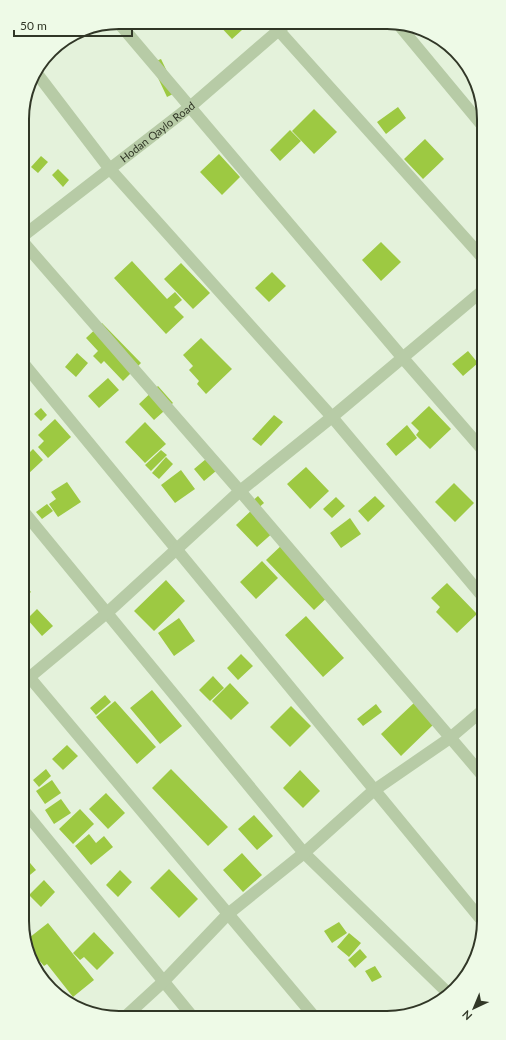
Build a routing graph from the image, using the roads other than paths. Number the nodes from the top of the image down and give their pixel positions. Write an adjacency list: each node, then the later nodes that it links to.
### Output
1 (124, 29): 6 (street)
2 (275, 29): 6 (street, Hodan Qaylo Road)
3 (282, 29): 11 (street)
4 (404, 31): 7 (street)
5 (40, 77): 8 (street)
6 (191, 106): 8 (street, Hodan Qaylo Road); 13 (street)
7 (477, 119)
8 (109, 168): 9 (street, Hodan Qaylo Road); 15 (street)
9 (29, 231)
10 (29, 249): 17 (street)
11 (477, 251)
12 (477, 295): 13 (street)
13 (402, 357): 15 (street); 16 (street)
14 (29, 370): 19 (street)
15 (332, 417): 17 (street); 20 (street)
16 (477, 443)
17 (240, 491): 19 (street); 25 (street)
18 (29, 518): 21 (street)
19 (177, 550): 21 (street); 27 (street)
20 (477, 591)
21 (108, 612): 22 (street); 29 (street)
22 (29, 674)
23 (29, 680): 30 (street)
24 (477, 715): 25 (street)
25 (450, 738): 26 (street); 27 (street)
26 (477, 769)
27 (373, 791): 29 (street); 31 (street)
28 (29, 817): 32 (street)
29 (304, 852): 30 (street); 33 (street)
30 (228, 914): 32 (street); 36 (street)
31 (477, 915)
32 (163, 982): 34 (street); 35 (street)
33 (445, 990)
34 (131, 1011)
35 (188, 1011)
36 (310, 1011)

